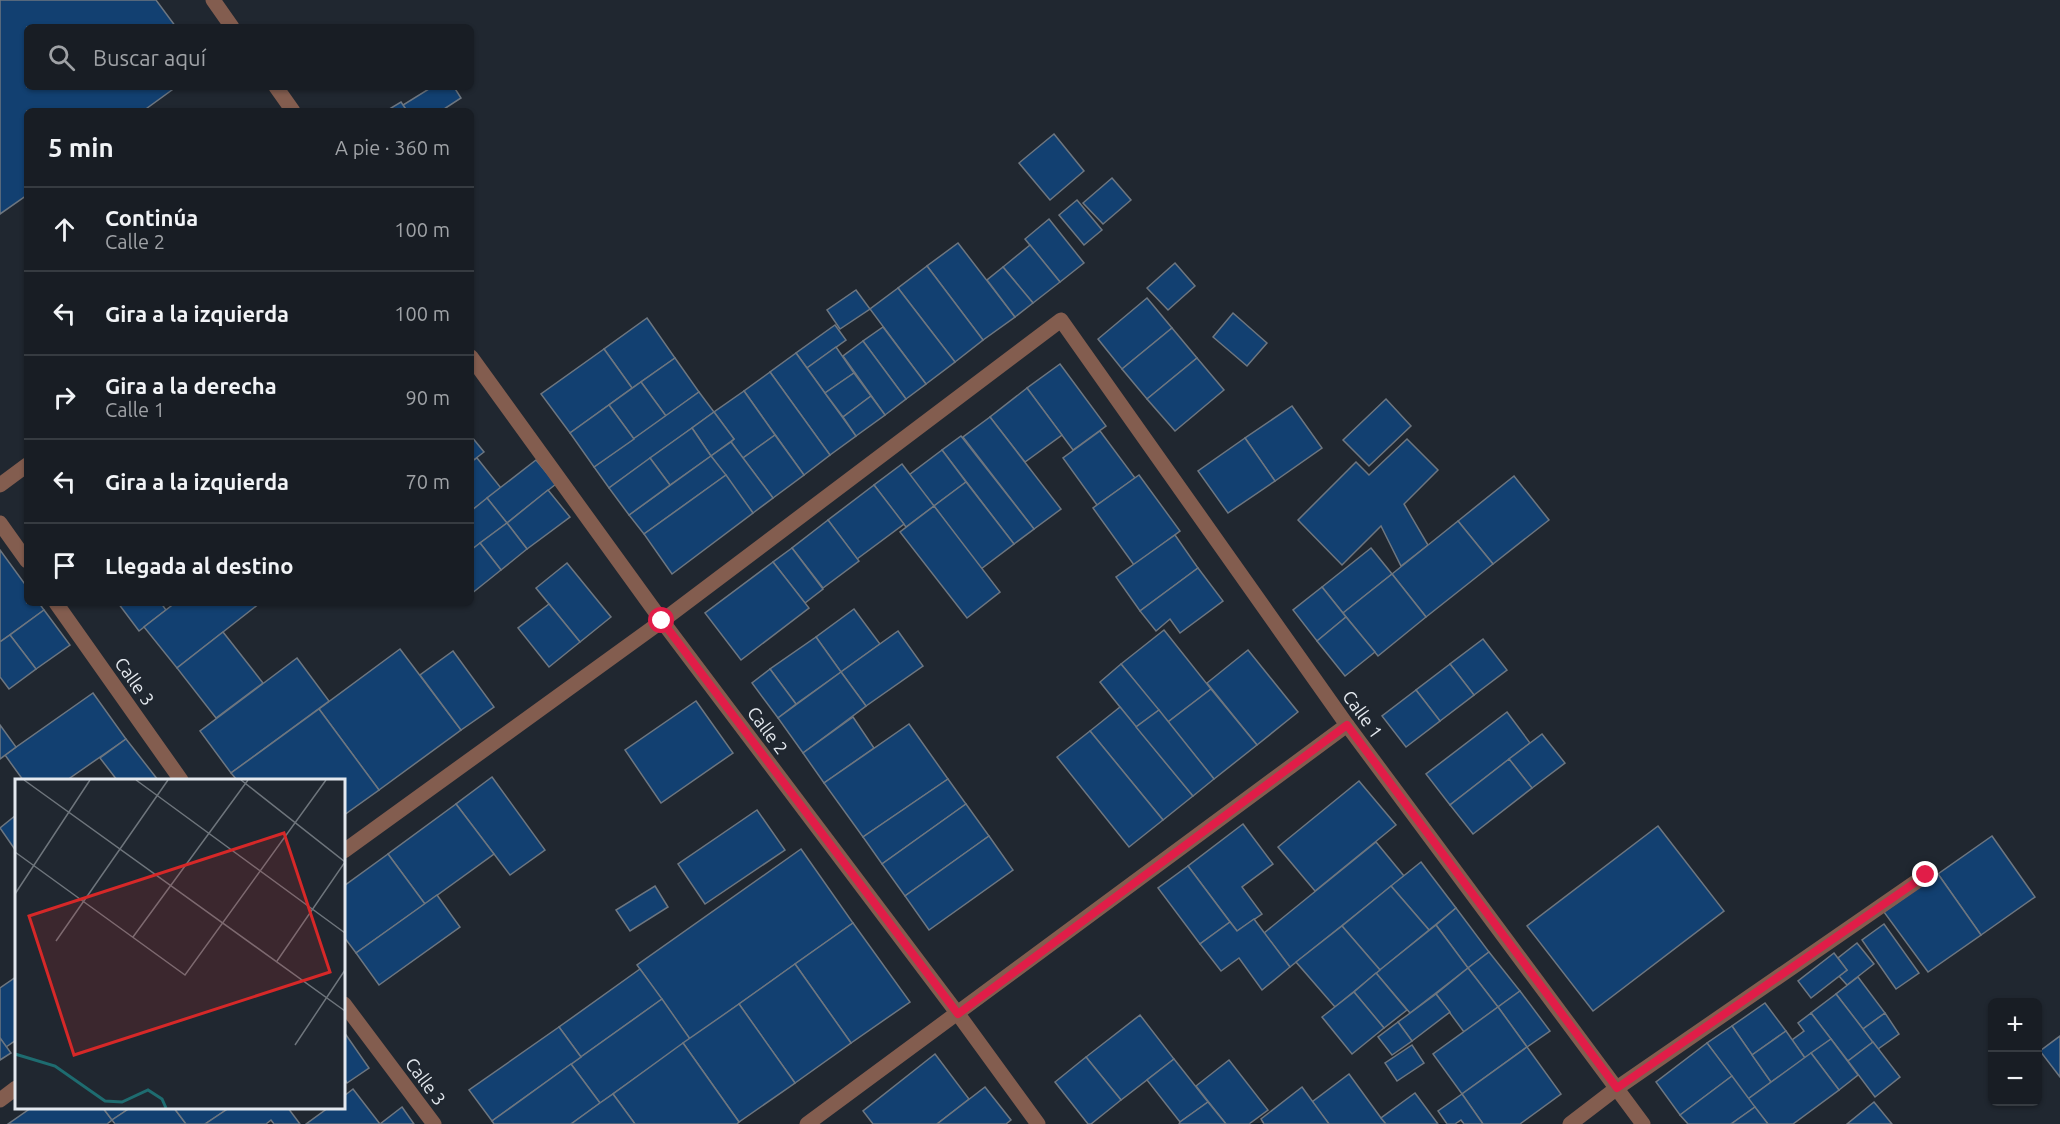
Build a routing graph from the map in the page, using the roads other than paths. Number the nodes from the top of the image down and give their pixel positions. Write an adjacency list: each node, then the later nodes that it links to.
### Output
1 (213, 0): 2 (street)
2 (230, 24)
3 (278, 90): 4 (street)
4 (291, 108)
5 (474, 361): 11 (street, Calle 2)
6 (24, 467): 7 (street)
7 (0, 485)
8 (0, 523): 9 (street)
9 (24, 557)
10 (58, 606): 13 (street, Calle 3)
11 (662, 621): 12 (street, Calle 1); 14 (street); 17 (street, Calle 2)
12 (1347, 725): 17 (street); 18 (street, Calle 1)
13 (180, 779)
14 (345, 849)
15 (1926, 875): 18 (street)
16 (345, 1005): 21 (street, Calle 3)
17 (958, 1014): 22 (street); 23 (street, Calle 2)
18 (1617, 1088): 24 (street); 25 (street, Calle 1)
19 (15, 1089): 20 (street)
20 (0, 1100)
21 (434, 1124)
22 (807, 1124)
23 (1038, 1124)
24 (1570, 1124)
25 (1643, 1124)

